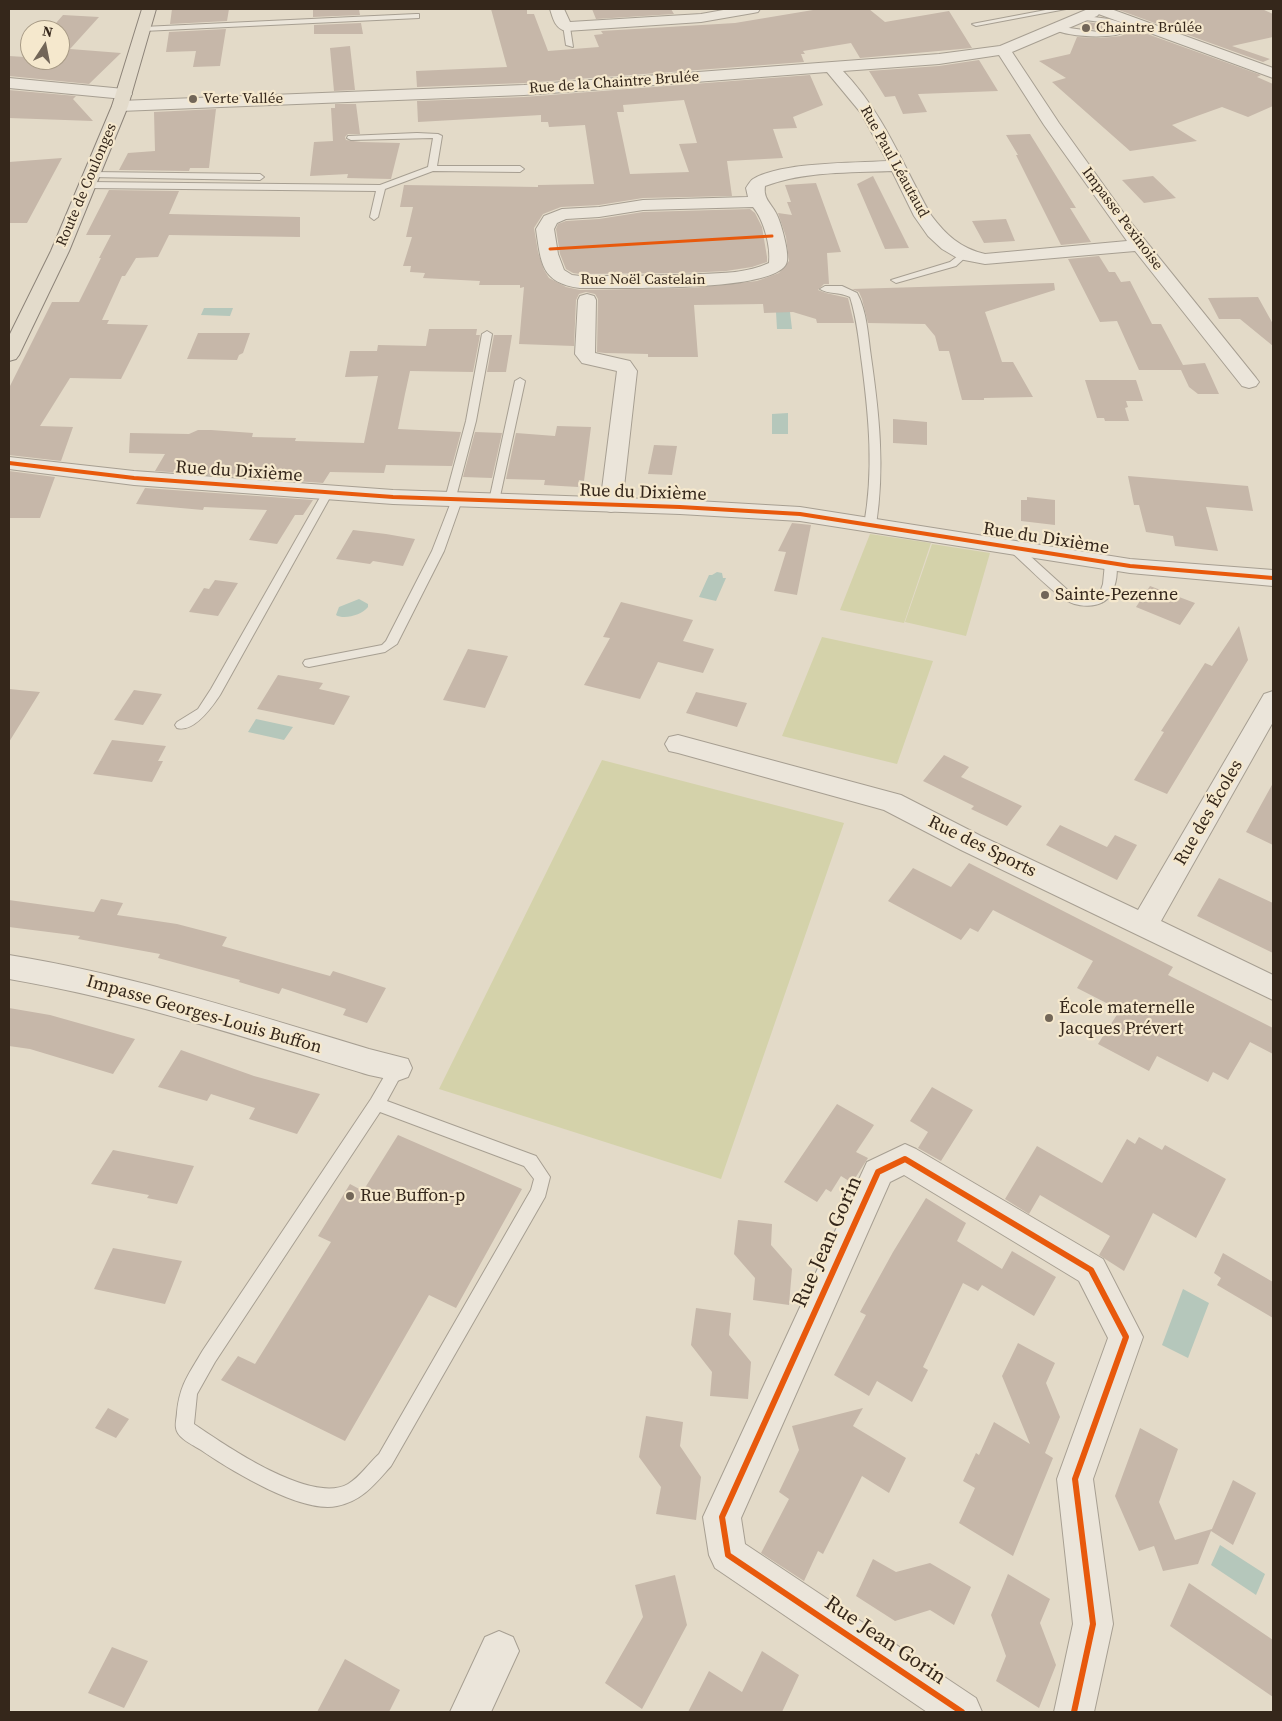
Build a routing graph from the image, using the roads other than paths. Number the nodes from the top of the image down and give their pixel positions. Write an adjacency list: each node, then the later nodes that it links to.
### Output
1 (149, 9): 10 (main road, Route de Coulonges)
2 (557, 9): 9 (street)
3 (753, 9): 9 (street)
4 (1062, 9): 8 (lane)
5 (1098, 9): 7 (street, Rue de la Chaintre Brulée); 15 (street)
6 (416, 16): 10 (lane)
7 (1081, 17): 11 (street, Rue de la Chaintre Brulée); 11 (lane)
8 (976, 24)
9 (566, 27): 12 (lane)
10 (143, 28): 17 (main road, Route de Coulonges)
11 (1055, 28): 13 (street, Rue de la Chaintre Brulée)
12 (570, 45)
13 (1003, 50): 14 (street, Rue de la Chaintre Brulée); 27 (street, Impasse Pexinoise)
14 (831, 66): 17 (street, Rue de la Chaintre Brulée); 19 (street, Rue Paul Léautaud)
15 (1273, 72)
16 (9, 83): 17 (street, Rue de la Chaintre Brulée)
17 (122, 100): 23 (main road, Route de Coulonges)
18 (351, 138): 20 (lane)
19 (897, 166): 25 (street); 28 (street, Rue Paul Léautaud)
20 (432, 168): 21 (lane); 24 (lane)
21 (520, 169)
22 (260, 177): 23 (lane)
23 (90, 180): 24 (lane); 33 (main road, Route de Coulonges)
24 (381, 188): 26 (lane)
25 (758, 202): 25 (street, Rue Noël Castelain)
26 (374, 217)
27 (1138, 245): 28 (street, Rue Paul Léautaud); 35 (street, Impasse Pexinoise)
28 (962, 255): 29 (lane)
29 (896, 280)
30 (825, 289): 41 (lane)
31 (587, 300): 40 (street)
32 (487, 334): 38 (lane)
33 (9, 355)
34 (520, 381): 39 (lane)
35 (1249, 382)
36 (9, 463): 37 (street, Rue du Dixième)
37 (328, 492): 38 (street, Rue du Dixième); 47 (lane)
38 (454, 500): 39 (street, Rue du Dixième); 45 (lane)
39 (494, 501): 40 (street, Rue du Dixième)
40 (611, 505): 41 (street, Rue du Dixième)
41 (870, 525): 42 (street, Rue du Dixième)
42 (1014, 548): 43 (street, Rue du Dixième); 43 (lane)
43 (1112, 564): 44 (street, Rue du Dixième)
44 (1273, 578)
45 (309, 663)
46 (1273, 700): 49 (street, Rue des Écoles)
47 (180, 725)
48 (678, 744): 49 (street, Rue des Sports)
49 (1144, 925): 51 (street, Rue des Sports)
50 (9, 967): 52 (street, Impasse Georges-Louis Buffon)
51 (1273, 988)
52 (397, 1068): 53 (lane)
53 (378, 1104): 53 (lane)
54 (499, 1651): 55 (street)
55 (470, 1712)
56 (962, 1712): 57 (street, Rue Jean Gorin)
57 (1074, 1712)

